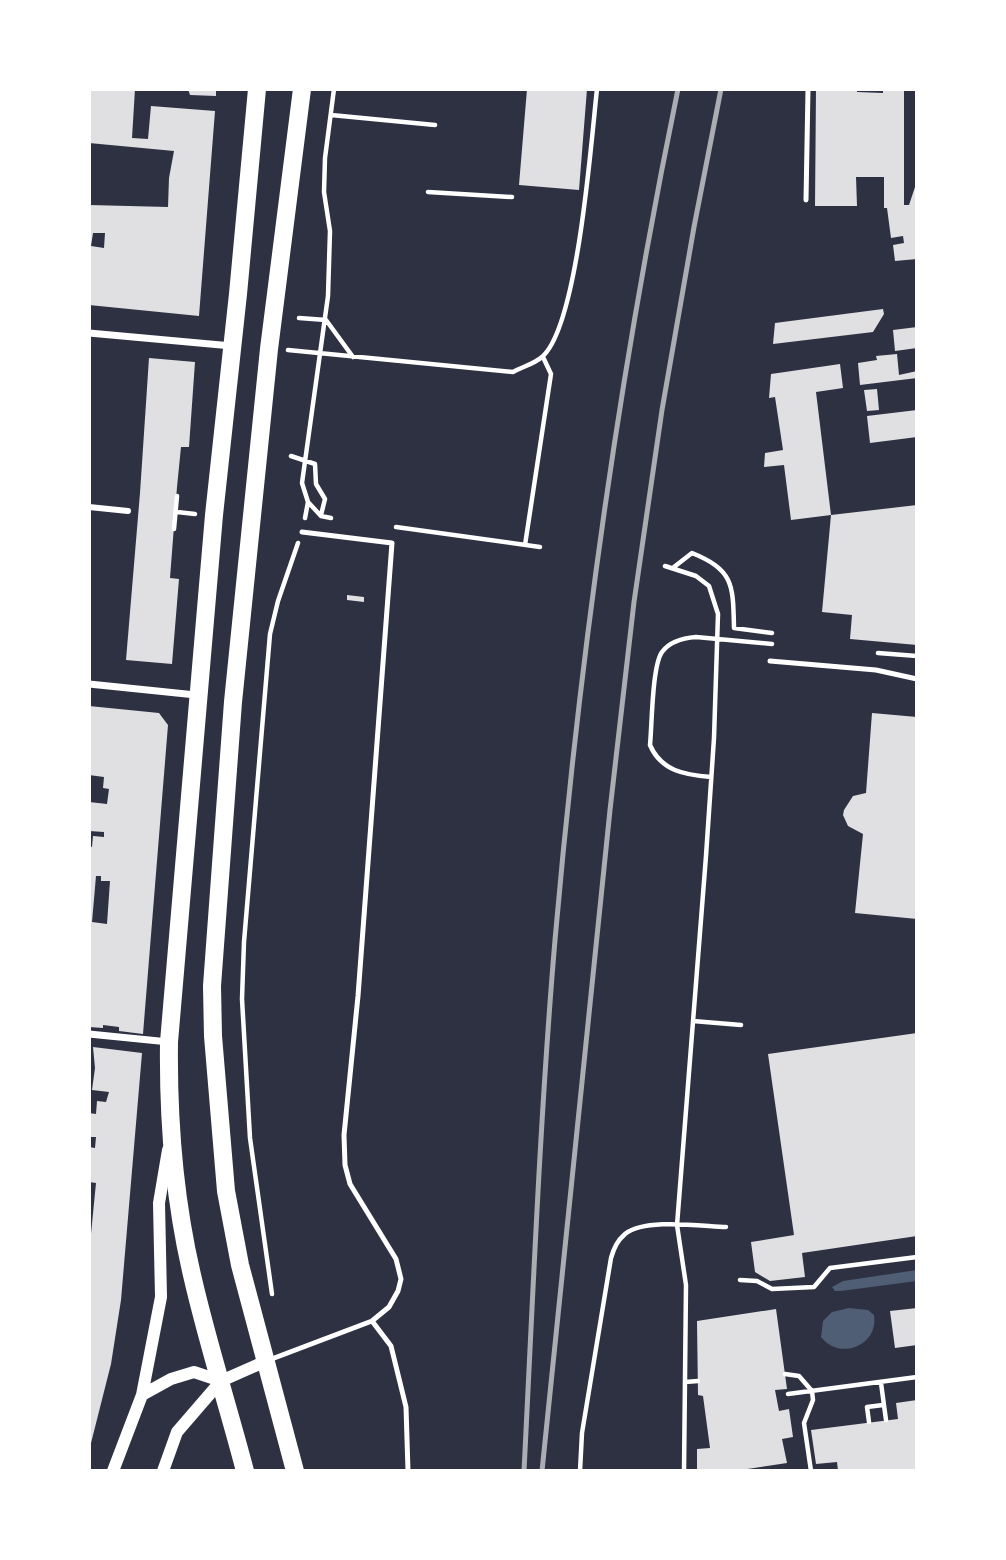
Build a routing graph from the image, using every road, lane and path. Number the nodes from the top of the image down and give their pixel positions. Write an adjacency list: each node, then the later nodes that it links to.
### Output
1 (257, 89): 14 (main road)
2 (302, 89): 53 (main road)
3 (334, 89): 6 (path)
4 (597, 89): 18 (path)
5 (808, 89): 10 (lane)
6 (331, 115): 7 (path); 12 (path)
7 (435, 125)
8 (428, 192): 9 (path)
9 (512, 197)
10 (806, 200)
11 (299, 318): 12 (path)
12 (326, 320): 16 (path); 17 (path)
13 (89, 332): 14 (street)
14 (232, 346): 40 (main road)
15 (297, 351): 16 (path)
16 (320, 354): 17 (path); 20 (path)
17 (354, 357): 18 (path)
18 (543, 357): 31 (path)
19 (292, 456): 20 (path)
20 (305, 459): 22 (path); 25 (path)
21 (177, 496): 28 (path)
22 (308, 502): 25 (path); 29 (path)
23 (89, 507): 24 (street)
24 (128, 511)
25 (321, 516): 26 (path); 30 (path)
26 (336, 519)
27 (390, 527): 31 (path)
28 (174, 529)
29 (302, 532): 30 (lane); 51 (path)
30 (318, 534): 52 (lane)
31 (525, 545): 32 (path)
32 (540, 547)
33 (665, 566): 34 (path)
34 (673, 567): 35 (path); 41 (path)
35 (772, 633)
36 (737, 640): 41 (path)
37 (769, 662): 38 (lane)
38 (917, 679)
39 (89, 684): 40 (street)
40 (198, 695): 45 (main road)
41 (711, 777): 42 (path)
42 (693, 1021): 43 (path); 47 (path)
43 (741, 1025)
44 (89, 1034): 45 (street)
45 (169, 1042): 46 (main road)
46 (170, 1139): 56 (main road); 62 (street)
47 (677, 1225): 48 (path); 58 (path); 71 (path)
48 (726, 1227)
49 (917, 1257): 50 (path)
50 (740, 1280)
51 (272, 1297)
52 (372, 1321): 53 (lane); 70 (lane)
53 (267, 1361): 56 (street); 69 (main road)
54 (785, 1374): 60 (path)
55 (917, 1377): 59 (path)
56 (221, 1381): 62 (street); 67 (street); 68 (main road)
57 (698, 1381): 58 (path)
58 (685, 1382): 72 (path)
59 (881, 1383): 60 (path); 63 (path)
60 (812, 1391): 61 (path); 73 (path)
61 (788, 1394)
62 (142, 1395): 66 (street)
63 (883, 1405): 64 (path); 65 (path)
64 (886, 1420)
65 (869, 1422)
66 (113, 1471)
67 (163, 1471)
68 (246, 1471)
69 (295, 1471)
70 (408, 1471)
71 (580, 1471)
72 (684, 1471)
73 (811, 1471)

